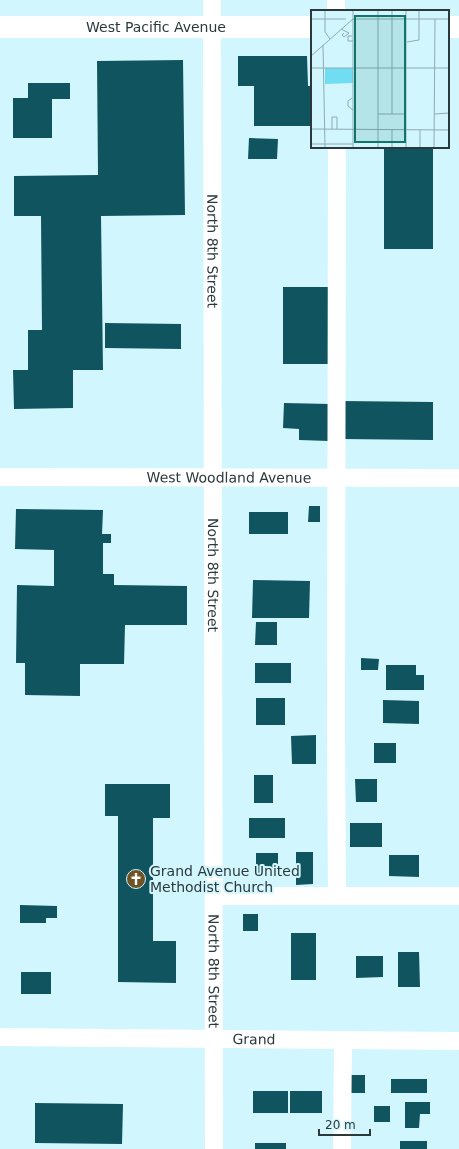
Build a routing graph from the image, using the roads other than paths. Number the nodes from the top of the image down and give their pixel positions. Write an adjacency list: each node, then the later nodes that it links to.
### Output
1 (212, 0): 3 (street, North 8th Street)
2 (0, 27): 3 (main road, West Pacific Avenue)
3 (212, 27): 4 (main road, West Pacific Avenue); 7 (street, North 8th Street)
4 (311, 27)
5 (337, 148): 8 (street)
6 (0, 477): 7 (street, West Woodland Avenue)
7 (213, 478): 8 (street, West Woodland Avenue); 10 (street, North 8th Street)
8 (336, 478): 9 (street, West Woodland Avenue); 11 (street)
9 (459, 478)
10 (214, 896): 11 (street); 14 (street, North 8th Street)
11 (337, 896): 12 (street)
12 (459, 896)
13 (0, 1037): 14 (street, Grand)
14 (214, 1039): 15 (street, Grand); 17 (street, North 8th Street)
15 (343, 1040): 16 (street, Grand); 18 (street)
16 (459, 1041)
17 (214, 1149)
18 (342, 1149)

